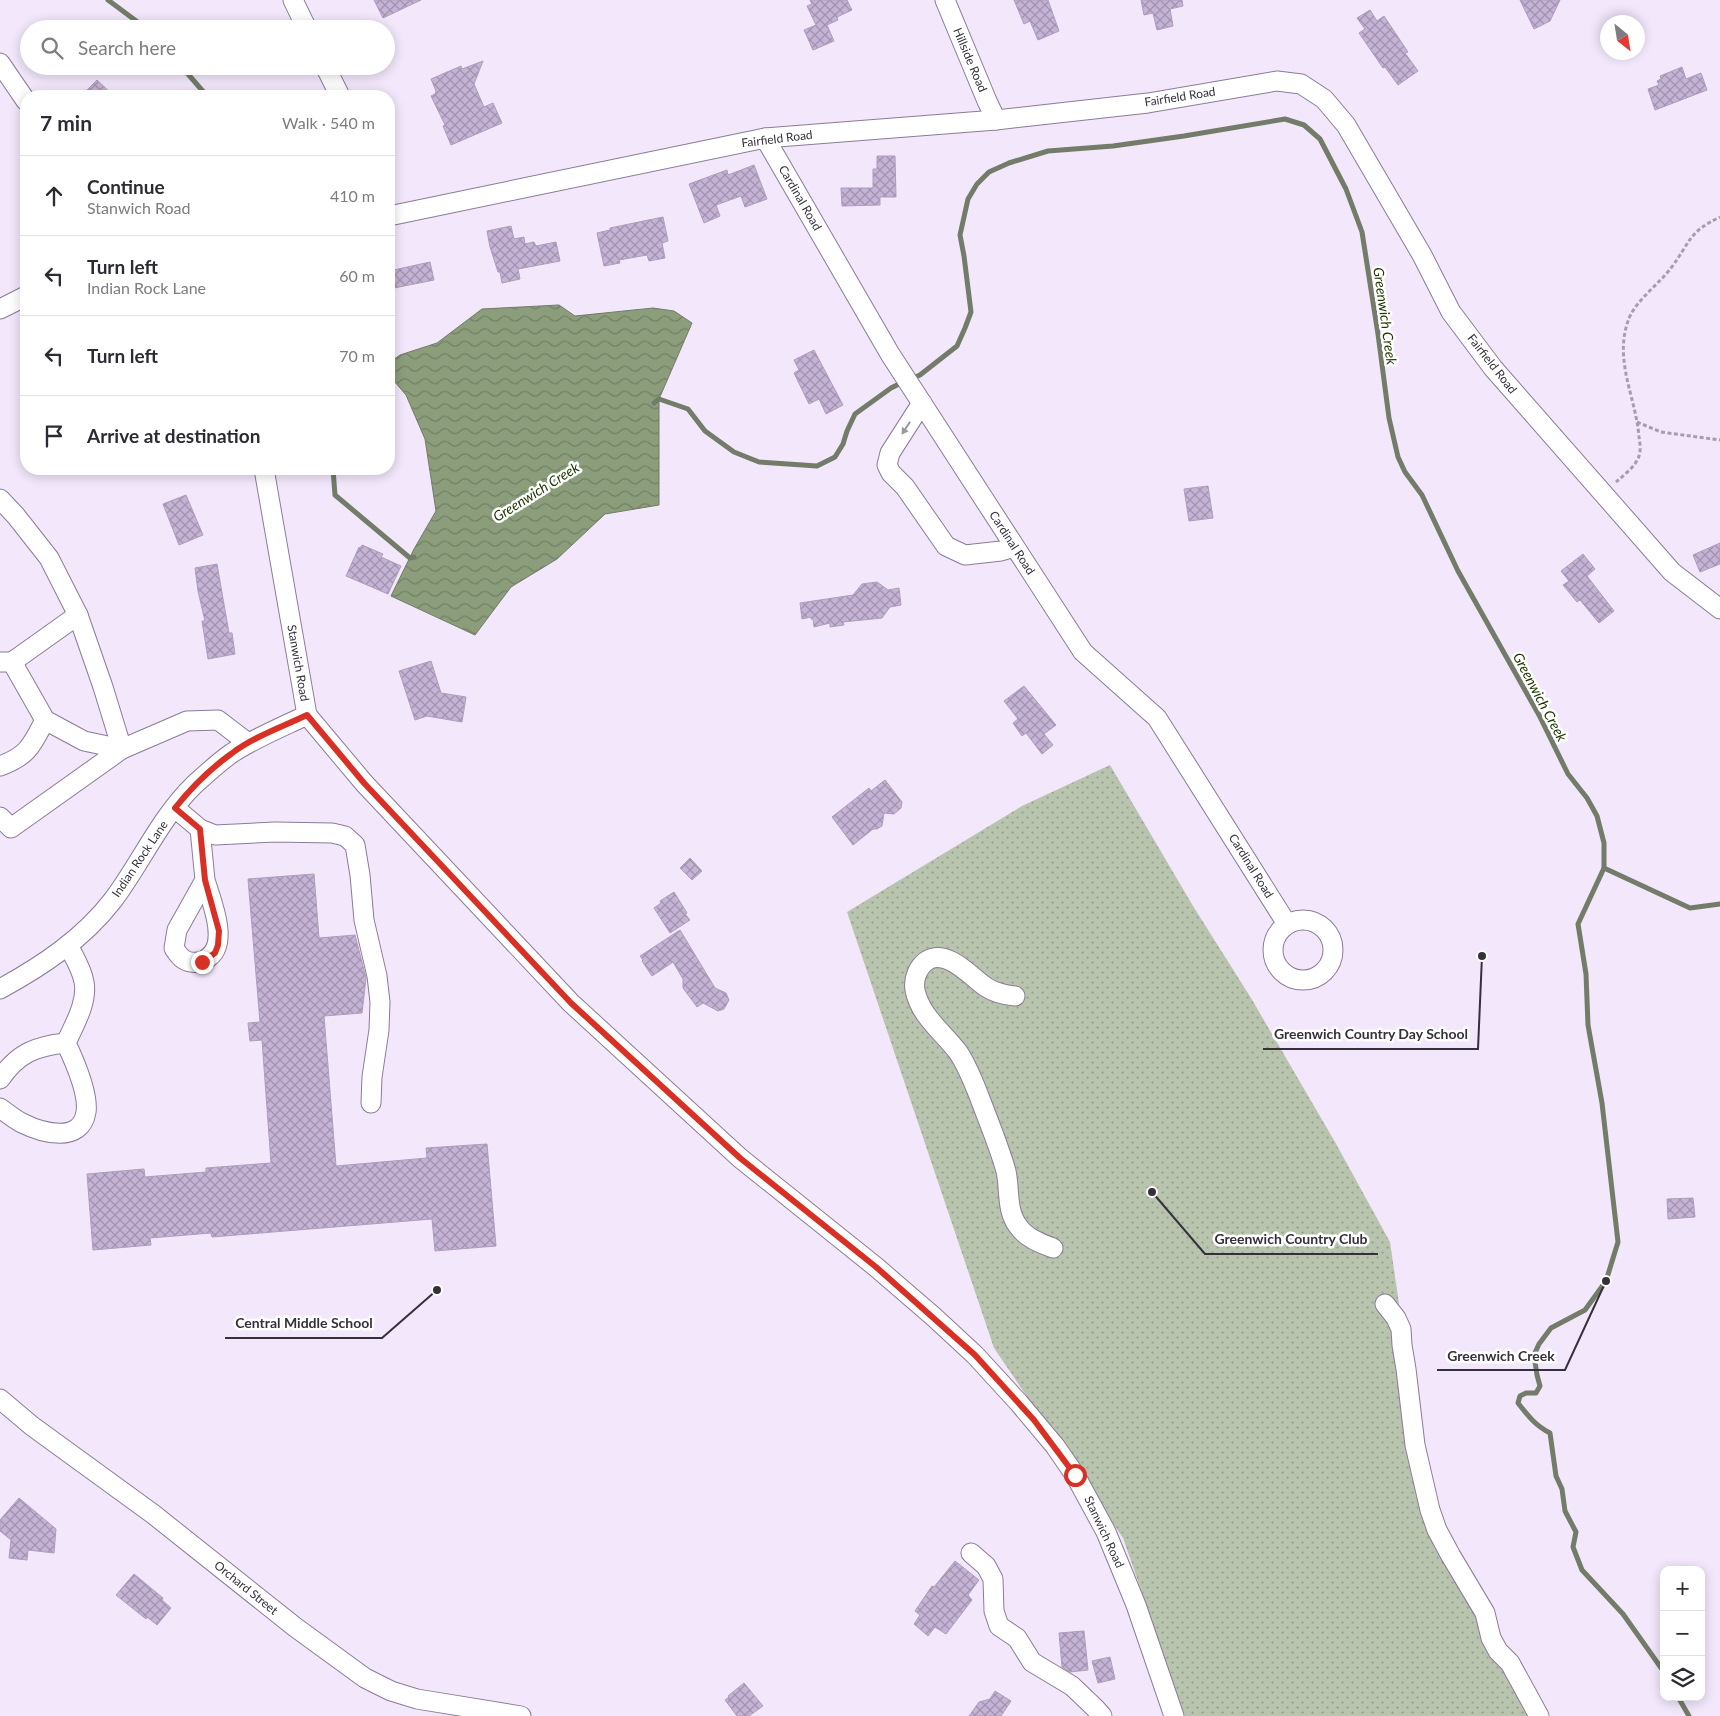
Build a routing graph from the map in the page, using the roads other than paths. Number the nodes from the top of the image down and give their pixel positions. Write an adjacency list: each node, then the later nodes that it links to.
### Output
1 (293, 0): 3 (street)
2 (945, 0): 8 (street, Hillside Road)
3 (303, 20)
4 (0, 63): 7 (street)
5 (330, 75): 6 (street)
6 (337, 90)
7 (20, 92)
8 (996, 120): 9 (street, Fairfield Road); 17 (street, Fairfield Road)
9 (765, 138): 10 (street, Fairfield Road); 13 (street, Cardinal Road)
10 (395, 212)
11 (20, 299): 12 (street)
12 (0, 309)
13 (922, 403): 16 (street, Cardinal Road); 16 (street, one-way to 16)
14 (265, 475): 20 (street, Stanwich Road)
15 (0, 499): 18 (street)
16 (1014, 548): 29 (street, Cardinal Road)
17 (1720, 609)
18 (78, 615): 19 (street); 23 (street)
19 (6, 662): 21 (street)
20 (307, 715): 22 (street, Indian Rock Lane); 43 (street, Stanwich Road)
21 (45, 720): 23 (street); 24 (street)
22 (248, 743): 23 (street); 25 (street, Indian Rock Lane)
23 (122, 748): 26 (street)
24 (0, 766)
25 (175, 808): 27 (street); 30 (street, Indian Rock Lane)
26 (0, 817)
27 (200, 829): 28 (street); 35 (street)
28 (205, 880)
29 (1287, 924)
30 (68, 945): 31 (street, Indian Rock Lane); 33 (street)
31 (0, 989)
32 (1015, 996): 37 (street)
33 (66, 1043): 34 (street); 36 (street)
34 (0, 1079)
35 (371, 1103)
36 (0, 1108)
37 (1053, 1248)
38 (1385, 1304): 44 (street)
39 (0, 1399): 41 (street, Orchard Street)
40 (971, 1553): 42 (street)
41 (522, 1716)
42 (1102, 1716)
43 (1174, 1716)
44 (1540, 1716)

